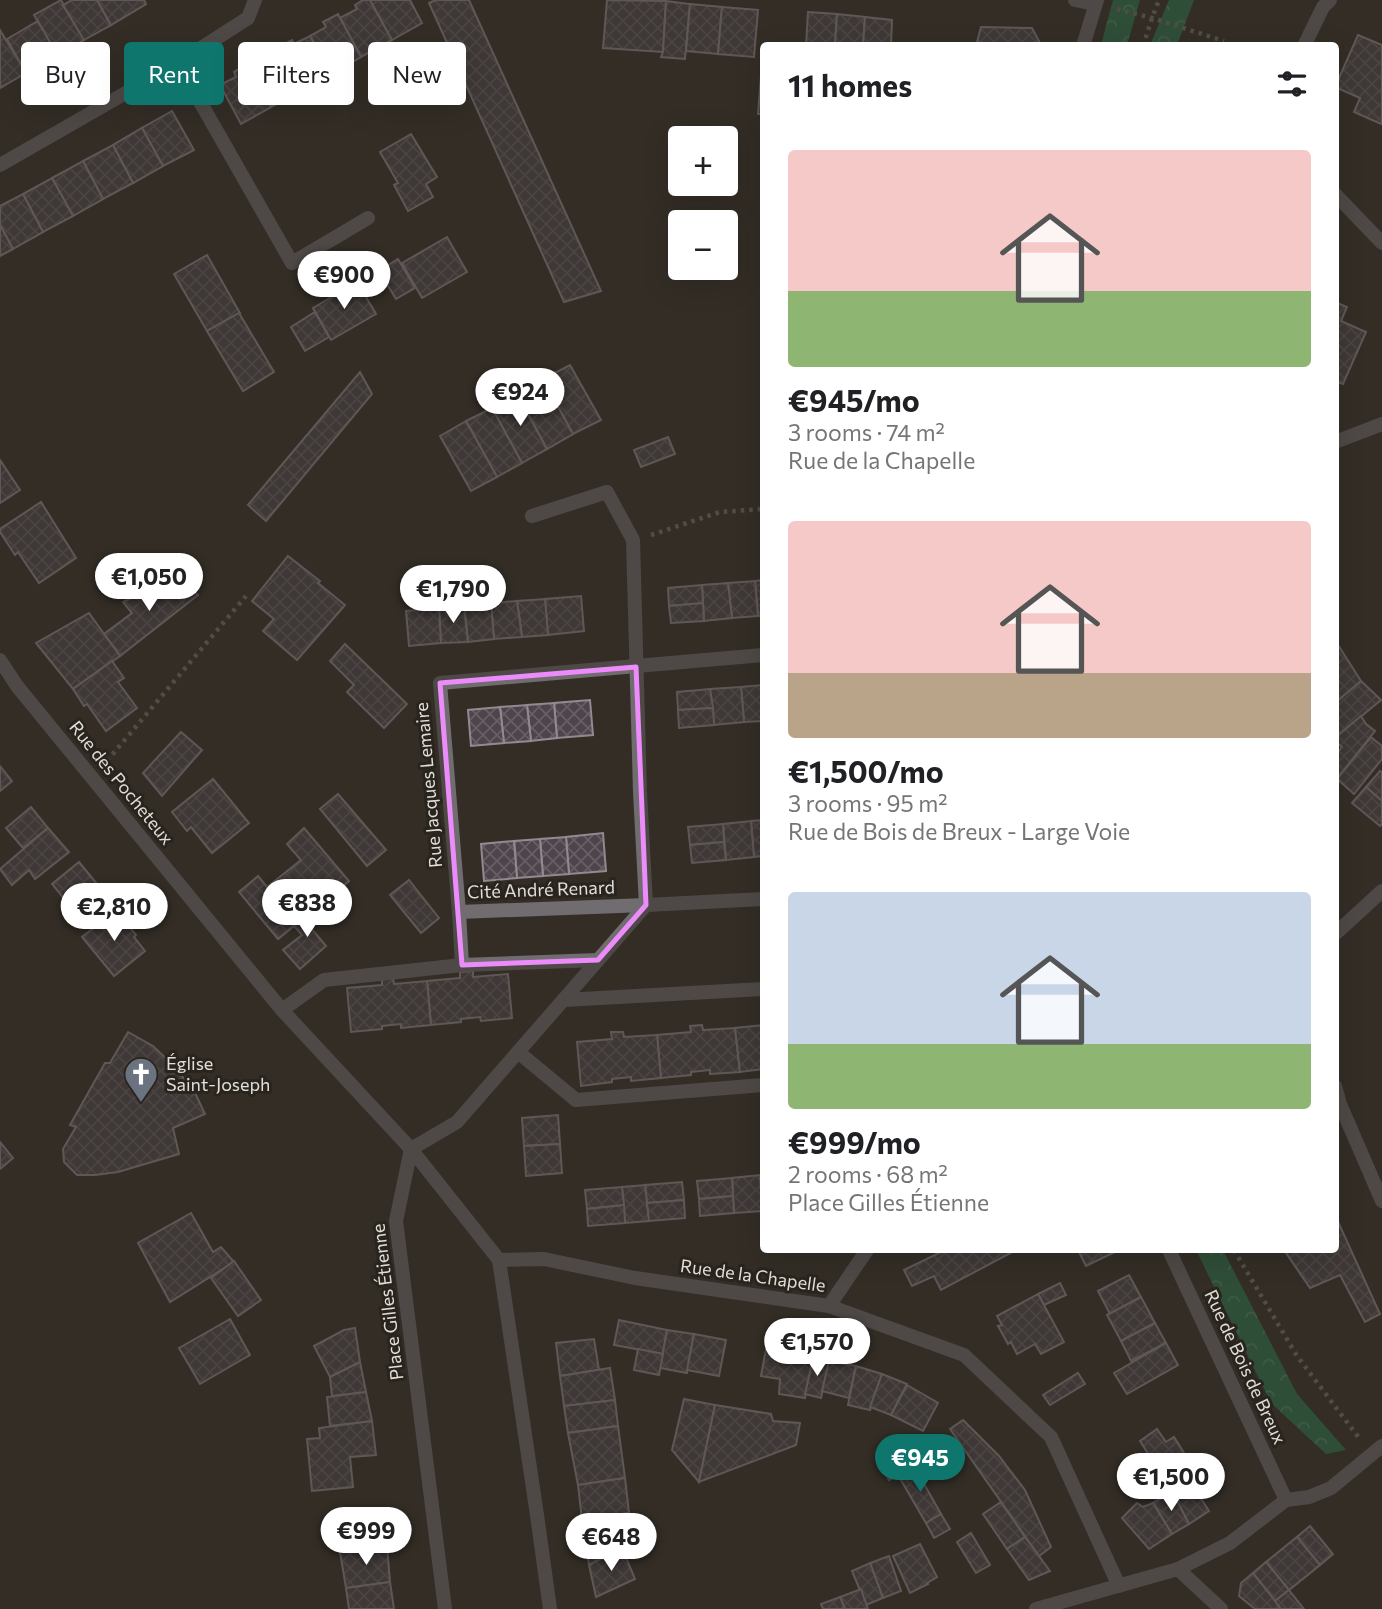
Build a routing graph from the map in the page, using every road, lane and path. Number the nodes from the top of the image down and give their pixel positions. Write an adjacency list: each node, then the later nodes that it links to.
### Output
1 (255, 0): 8 (street)
2 (1075, 0): 5 (street)
3 (1159, 0): 6 (path)
4 (1330, 0): 11 (street)
5 (1096, 2): 6 (path); 9 (street)
6 (1152, 18): 7 (path); 10 (path)
7 (1224, 41)
8 (211, 42)
9 (1084, 42)
10 (1144, 42)
11 (1306, 42)
12 (124, 94): 14 (street)
13 (202, 105): 16 (street)
14 (0, 165)
15 (1339, 198): 17 (street)
16 (368, 218)
17 (1382, 243)
18 (1382, 424): 19 (street)
19 (1339, 440)
20 (760, 509): 22 (path)
21 (532, 516): 22 (street)
22 (634, 540): 26 (street)
23 (246, 596): 27 (path)
24 (760, 655): 26 (street, Rue Jacques Lemaire)
25 (0, 660): 27 (street, Rue des Pocheteux)
26 (636, 667): 30 (street); 31 (street, Rue Jacques Lemaire)
27 (93, 778): 37 (street, Rue des Pocheteux)
28 (1382, 891): 32 (street)
29 (760, 899): 30 (street, Cité André Renard)
30 (646, 905): 31 (street, Cité André Renard); 33 (street)
31 (459, 912): 34 (street, Cité André Renard)
32 (1339, 930)
33 (598, 960): 34 (street); 36 (street)
34 (461, 965): 37 (street)
35 (760, 989): 36 (street)
36 (564, 1000): 38 (street)
37 (282, 1010): 41 (street, Rue des Pocheteux)
38 (518, 1052): 39 (street); 41 (street)
39 (760, 1085)
40 (1339, 1100): 42 (street)
41 (411, 1149): 46 (street); 53 (street, Place Gilles Étienne)
42 (1382, 1200)
43 (865, 1253): 47 (street)
44 (1170, 1253): 50 (street, Rue de Bois de Breux)
45 (1236, 1253): 48 (path)
46 (499, 1260): 47 (street, Rue de la Chapelle); 54 (street)
47 (830, 1306): 52 (street, Rue de la Chapelle)
48 (1363, 1443)
49 (1382, 1446): 50 (street)
50 (1286, 1500): 51 (street)
51 (1178, 1569): 52 (street); 56 (street)
52 (1119, 1586): 55 (street)
53 (445, 1609)
54 (550, 1609)
55 (1036, 1609)
56 (1221, 1609)

